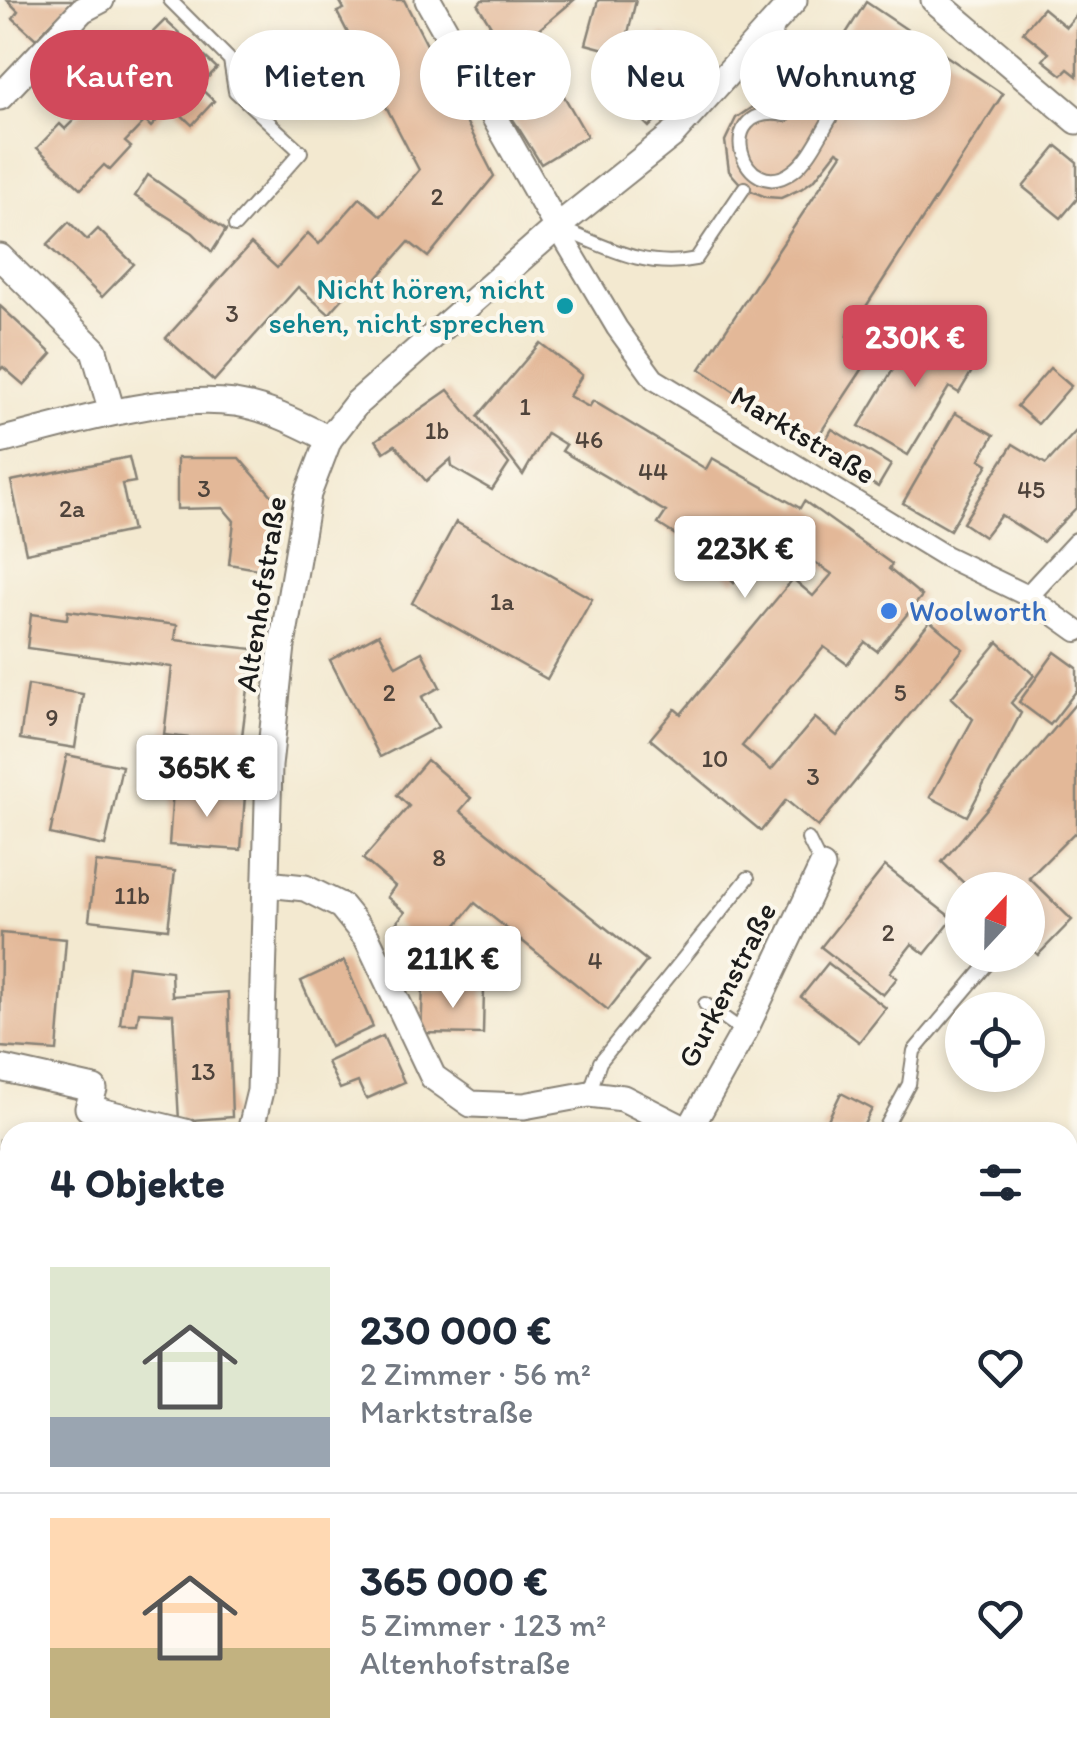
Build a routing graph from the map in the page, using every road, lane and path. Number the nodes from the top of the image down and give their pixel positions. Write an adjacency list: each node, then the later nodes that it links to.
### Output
1 (101, 0): 6 (street)
2 (170, 0): 11 (lane)
3 (428, 0): 12 (street)
4 (934, 0): 9 (street)
5 (787, 8): 12 (street, Altenhofstraße)
6 (0, 96)
7 (751, 120): 8 (lane)
8 (830, 120)
9 (1077, 121)
10 (744, 188): 12 (lane)
11 (235, 226)
12 (556, 227): 15 (street, Altenhofstraße); 18 (street, Marktstraße)
13 (0, 257): 14 (street)
14 (112, 412): 15 (street); 16 (street)
15 (328, 439): 23 (street, Altenhofstraße)
16 (0, 441)
17 (1077, 543): 18 (street)
18 (1028, 596): 19 (street, Marktstraße)
19 (1077, 631)
20 (808, 839): 21 (lane)
21 (822, 866): 26 (street, Gurkenstraße)
22 (748, 878): 28 (lane)
23 (266, 884): 28 (street); 30 (street, Altenhofstraße)
24 (981, 972): 33 (lane)
25 (705, 1004): 26 (lane)
26 (744, 1032): 32 (street, Gurkenstraße)
27 (0, 1068): 29 (street)
28 (590, 1094): 31 (street)
29 (145, 1122)
30 (252, 1122)
31 (670, 1122)
32 (694, 1122)
33 (889, 1122)

